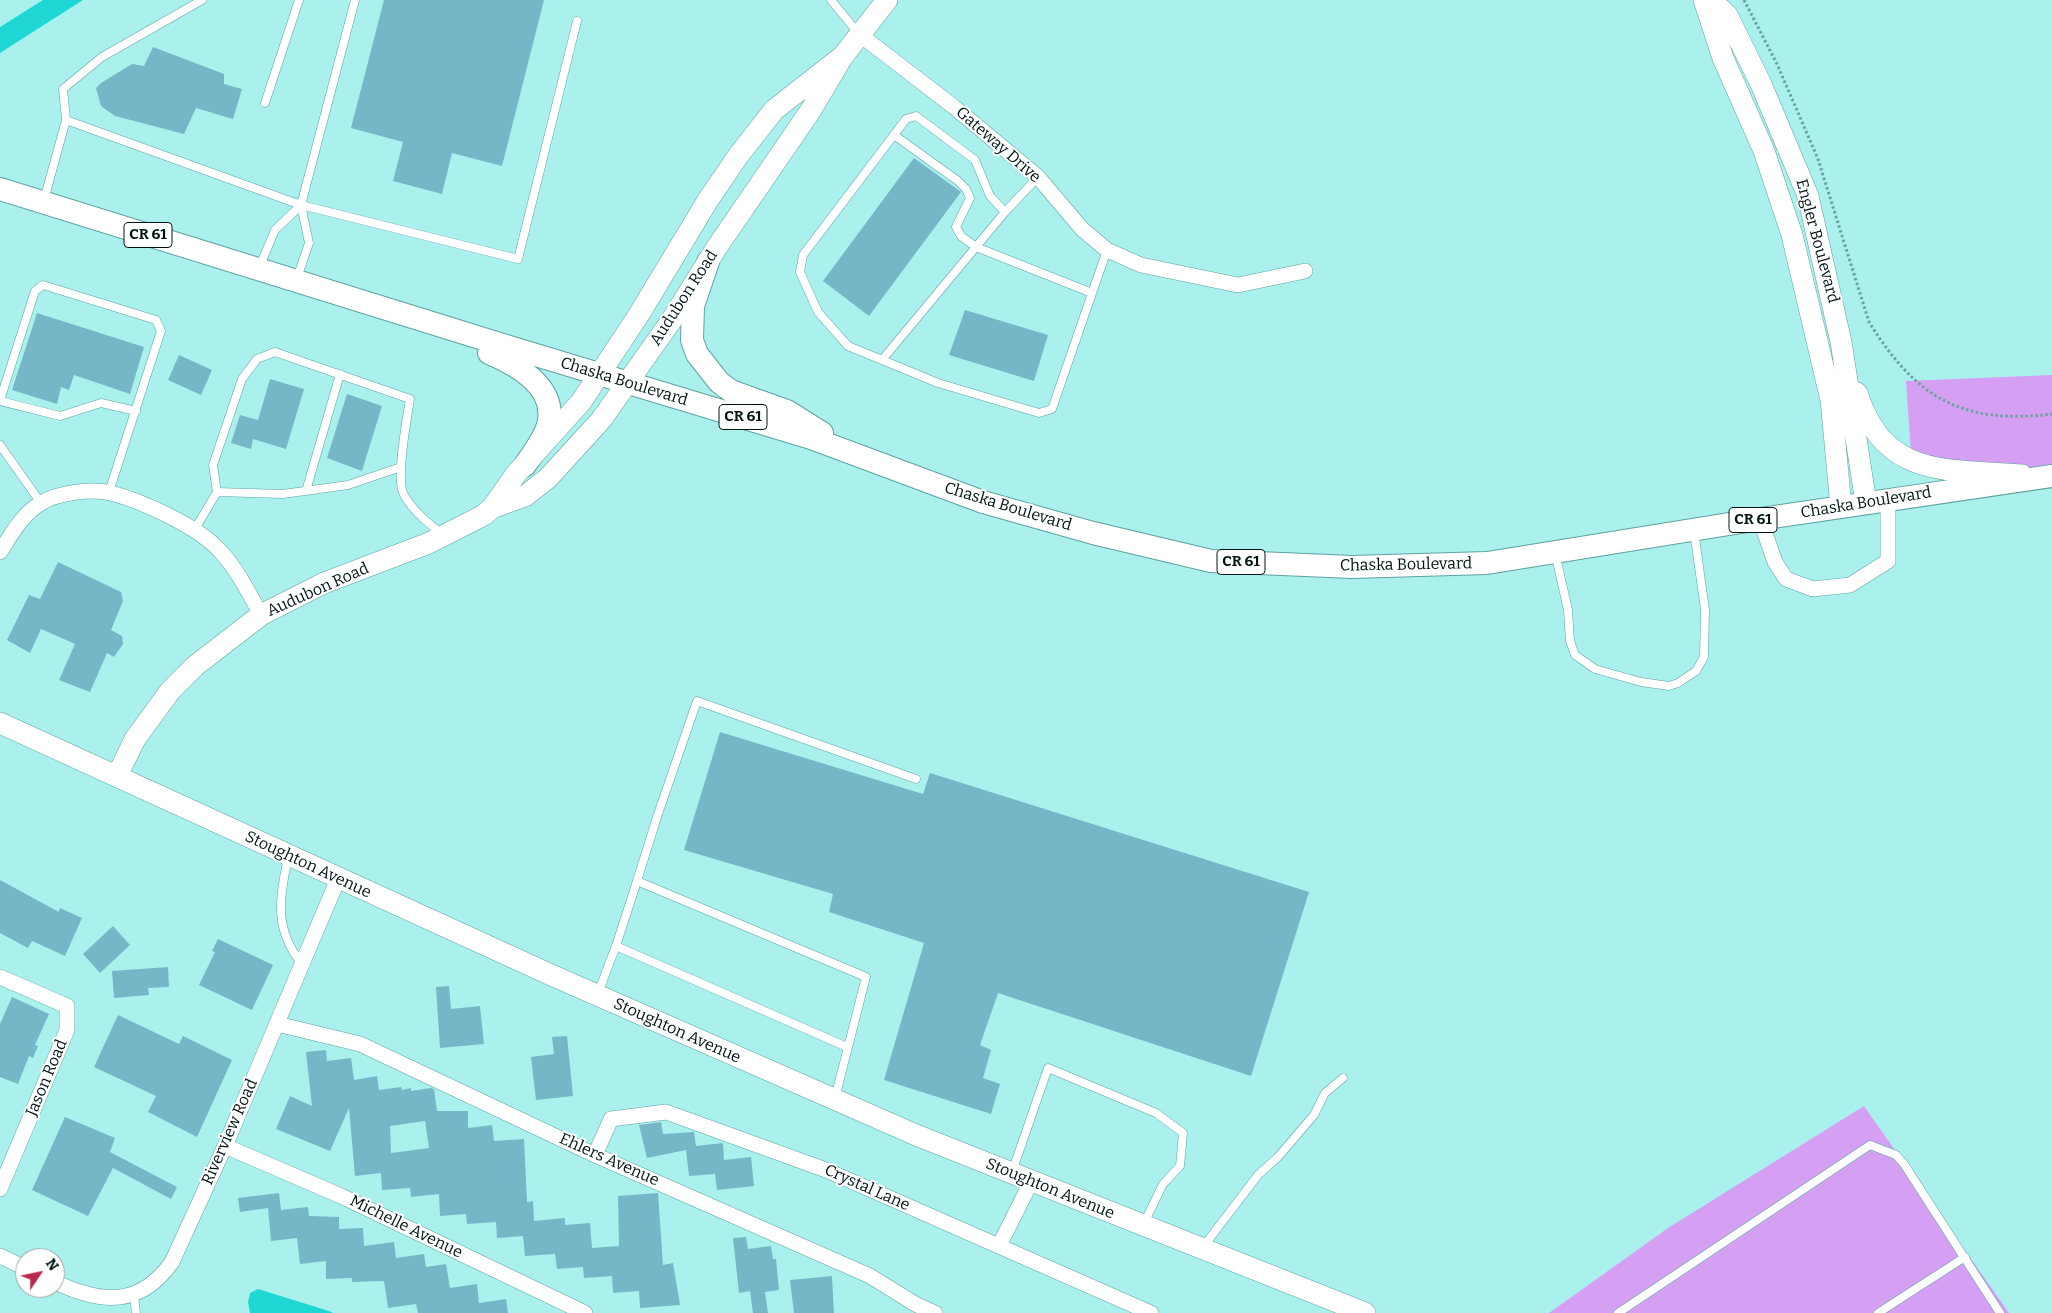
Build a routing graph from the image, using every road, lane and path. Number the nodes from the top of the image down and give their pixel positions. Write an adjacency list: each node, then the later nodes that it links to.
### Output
1 (202, 0): 13 (lane)
2 (299, 0): 12 (lane)
3 (355, 0): 18 (lane)
4 (830, 0): 10 (lane)
5 (887, 0): 10 (street, Audubon Road)
6 (1704, 0): 47 (street)
7 (1711, 0): 28 (street, Engler Boulevard)
8 (1744, 0): 35 (path)
9 (577, 21): 18 (lane)
10 (859, 34): 11 (street, Audubon Road); 15 (street, Gateway Drive)
11 (843, 56): 22 (street, Audubon Road); 31 (street, Audubon Road)
12 (265, 103)
13 (66, 120): 17 (lane); 18 (lane)
14 (894, 135): 19 (lane); 20 (lane); 29 (lane)
15 (1038, 177): 19 (lane); 21 (street, Gateway Drive)
16 (0, 189): 17 (main road, Chaska Boulevard / CR 61)
17 (44, 202): 23 (main road, Chaska Boulevard / CR 61)
18 (301, 204): 23 (lane); 25 (lane)
19 (1005, 212): 20 (lane)
20 (976, 247): 26 (lane); 29 (lane)
21 (1107, 250): 24 (street, Gateway Drive); 26 (lane)
22 (708, 262): 32 (street, Audubon Road); 37 (main road)
23 (259, 269): 25 (main road, Chaska Boulevard / CR 61)
24 (1305, 271)
25 (297, 281): 27 (main road, Chaska Boulevard / CR 61)
26 (1092, 293): 29 (lane)
27 (414, 318): 31 (main road, Chaska Boulevard / CR 61); 38 (main road)
28 (1842, 342): 40 (street); 46 (street, Engler Boulevard)
29 (882, 360)
30 (340, 374): 39 (lane); 41 (lane); 43 (lane)
31 (600, 374): 32 (main road, Chaska Boulevard / CR 61); 38 (street, Audubon Road)
32 (628, 383): 37 (main road, Chaska Boulevard / CR 61); 48 (street, Audubon Road)
33 (0, 400): 34 (lane); 34 (lane)
34 (136, 411): 42 (lane)
35 (2052, 414)
36 (0, 445): 45 (lane)
37 (857, 455): 53 (main road, Chaska Boulevard / CR 61)
38 (525, 465): 48 (street, Audubon Road)
39 (401, 467): 41 (lane); 52 (lane)
40 (2047, 476): 44 (main road, Chaska Boulevard / CR 61)
41 (306, 491): 43 (lane)
42 (110, 492): 45 (street); 50 (street)
43 (218, 492): 50 (lane)
44 (1888, 500): 46 (main road, Chaska Boulevard / CR 61); 49 (street)
45 (41, 503): 54 (street)
46 (1866, 503): 47 (main road, Chaska Boulevard / CR 61)
47 (1841, 507): 49 (main road, Chaska Boulevard / CR 61)
48 (492, 508): 52 (street, Audubon Road)
49 (1760, 519): 51 (main road, Chaska Boulevard / CR 61)
50 (195, 529): 55 (street)
51 (1694, 530): 53 (main road, Chaska Boulevard / CR 61); 53 (lane)
52 (444, 535): 55 (street, Audubon Road)
53 (1555, 551)
54 (0, 552)
55 (261, 615): 57 (street, Audubon Road)
56 (0, 723): 57 (street, Stoughton Avenue)
57 (118, 776): 59 (street, Stoughton Avenue)
58 (916, 779): 61 (lane)
59 (288, 856): 60 (street, Stoughton Avenue); 63 (lane)
60 (338, 879): 63 (street, Riverview Road); 65 (street, Stoughton Avenue)
61 (638, 882): 62 (lane); 67 (lane)
62 (616, 946): 65 (lane); 67 (lane)
63 (302, 964): 66 (street, Riverview Road)
64 (0, 977): 74 (street, Jason Road)
65 (597, 995): 69 (street, Stoughton Avenue)
66 (277, 1024): 70 (street, Riverview Road); 71 (street, Ehlers Avenue)
67 (847, 1046): 69 (lane)
68 (1343, 1078): 77 (lane)
69 (835, 1100): 72 (street, Stoughton Avenue)
70 (225, 1146): 82 (street, Riverview Road); 85 (street, Michelle Avenue)
71 (595, 1155): 76 (street, Crystal Lane); 83 (street, Ehlers Avenue)
72 (1011, 1174): 73 (street, Stoughton Avenue); 75 (lane)
73 (1031, 1182): 75 (street, Stoughton Avenue); 76 (street)
74 (0, 1189)
75 (1143, 1225): 77 (street, Stoughton Avenue)
76 (999, 1246): 87 (street, Crystal Lane)
77 (1202, 1248): 88 (street, Stoughton Avenue)
78 (0, 1256): 80 (street)
79 (1965, 1257): 89 (lane); 90 (lane); 91 (lane)
80 (15, 1263)
81 (65, 1285): 82 (street, Riverview Road)
82 (134, 1295): 84 (lane)
83 (913, 1308): 86 (street, Ehlers Avenue)
84 (136, 1313)
85 (585, 1313)
86 (935, 1313)
87 (1151, 1313)
88 (1366, 1313)
89 (1618, 1313)
90 (1878, 1313)
91 (2000, 1313)

